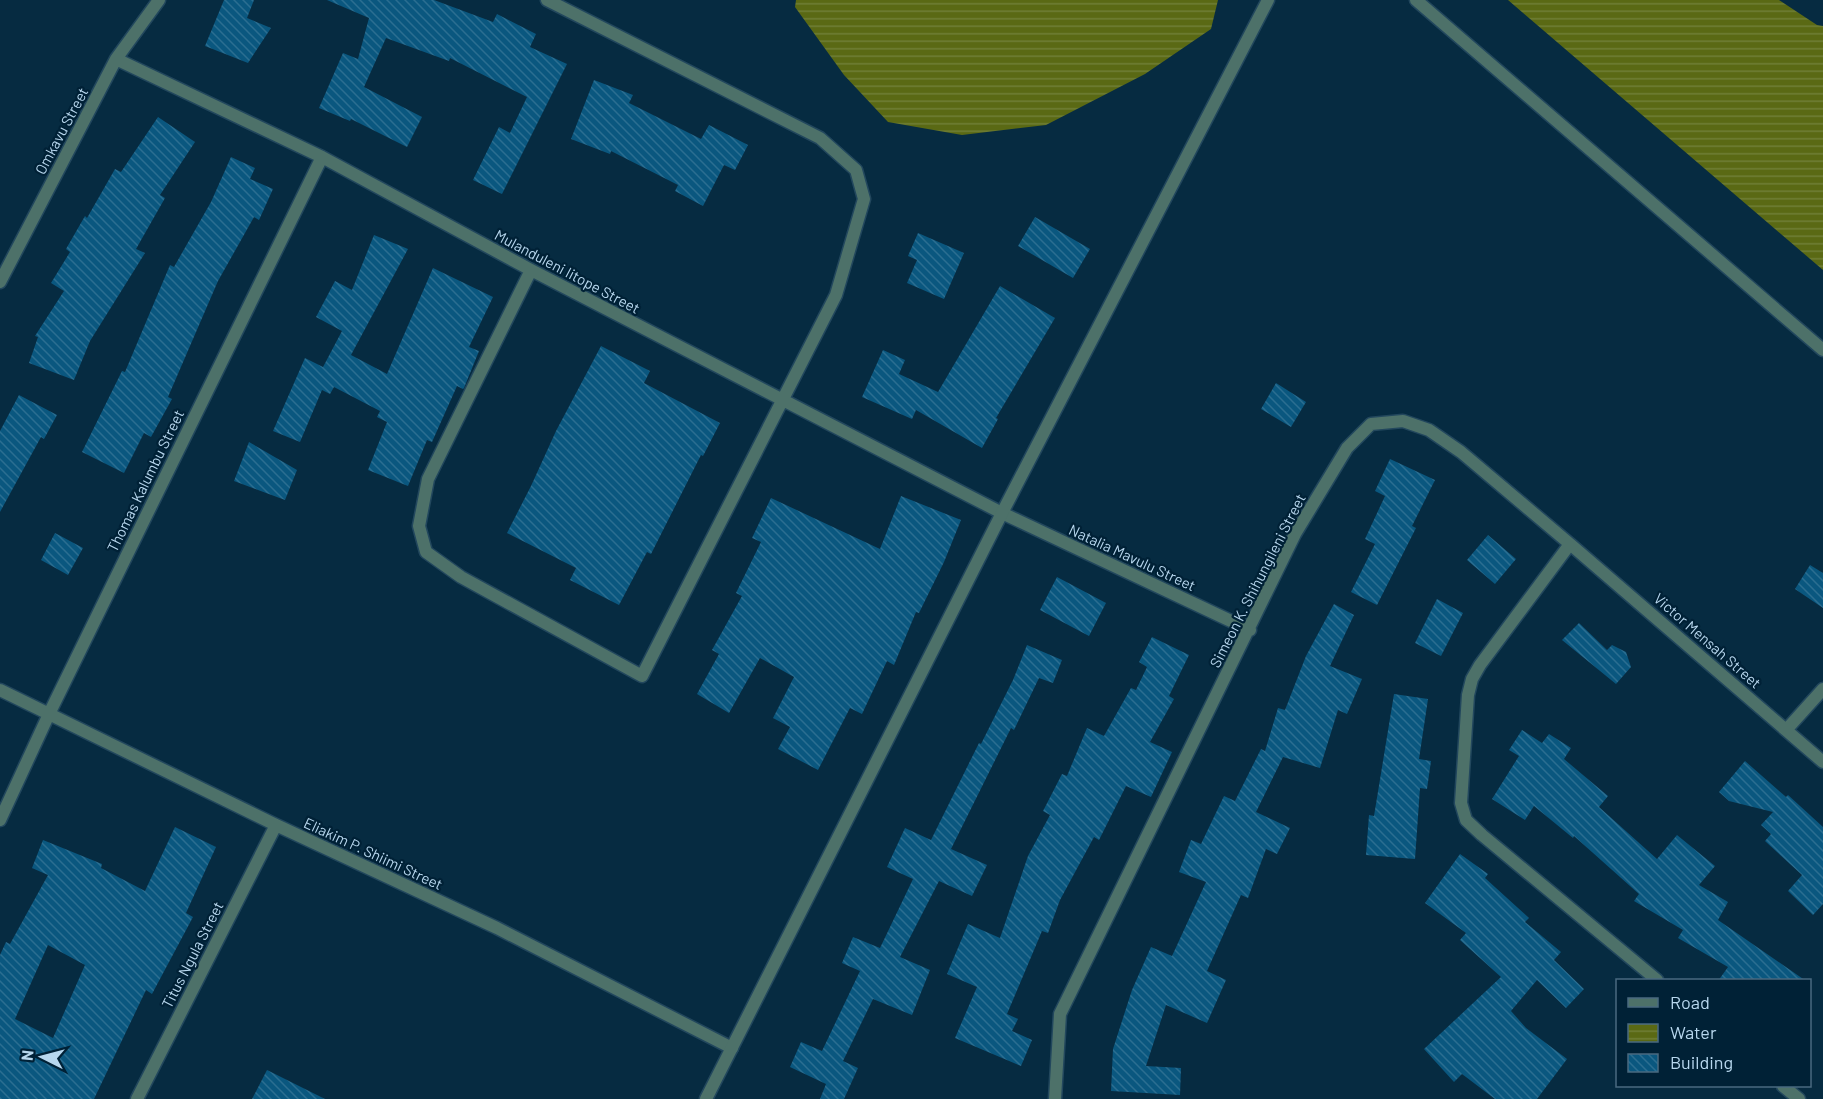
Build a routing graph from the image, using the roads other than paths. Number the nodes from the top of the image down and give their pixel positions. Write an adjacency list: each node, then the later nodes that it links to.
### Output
1 (159, 0): 5 (street, Omkavu Street)
2 (547, 0): 10 (street)
3 (1268, 0): 11 (street)
4 (1416, 0): 9 (street)
5 (116, 60): 6 (street, Mulanduleni Iitope Street); 8 (street, Omkavu Street)
6 (322, 157): 7 (street, Mulanduleni Iitope Street); 16 (street, Thomas Kalumbu Street)
7 (531, 270): 10 (street, Mulanduleni Iitope Street); 10 (street)
8 (0, 282)
9 (1823, 350)
10 (782, 401): 11 (street, Mulanduleni Iitope Street)
11 (1002, 513): 13 (street, Natalia Mavulu Street); 22 (street)
12 (1570, 544): 13 (street, Simeon K. Shihungileni Street); 17 (street, Victor Mensah Street); 21 (street)
13 (1250, 630): 26 (street, Simeon K. Shihungileni Street)
14 (1823, 688): 17 (street)
15 (0, 690): 16 (street, Eliakim P. Shiimi Street)
16 (49, 714): 19 (street, Thomas Kalumbu Street); 20 (street, Eliakim P. Shiimi Street)
17 (1787, 729): 18 (street, Victor Mensah Street)
18 (1823, 762)
19 (0, 820)
20 (276, 825): 22 (street, Eliakim P. Shiimi Street); 24 (street, Titus Ngula Street)
21 (1655, 979)
22 (732, 1048): 25 (street)
23 (1784, 1087): 27 (street)
24 (137, 1099)
25 (706, 1099)
26 (1055, 1099)
27 (1799, 1099)

